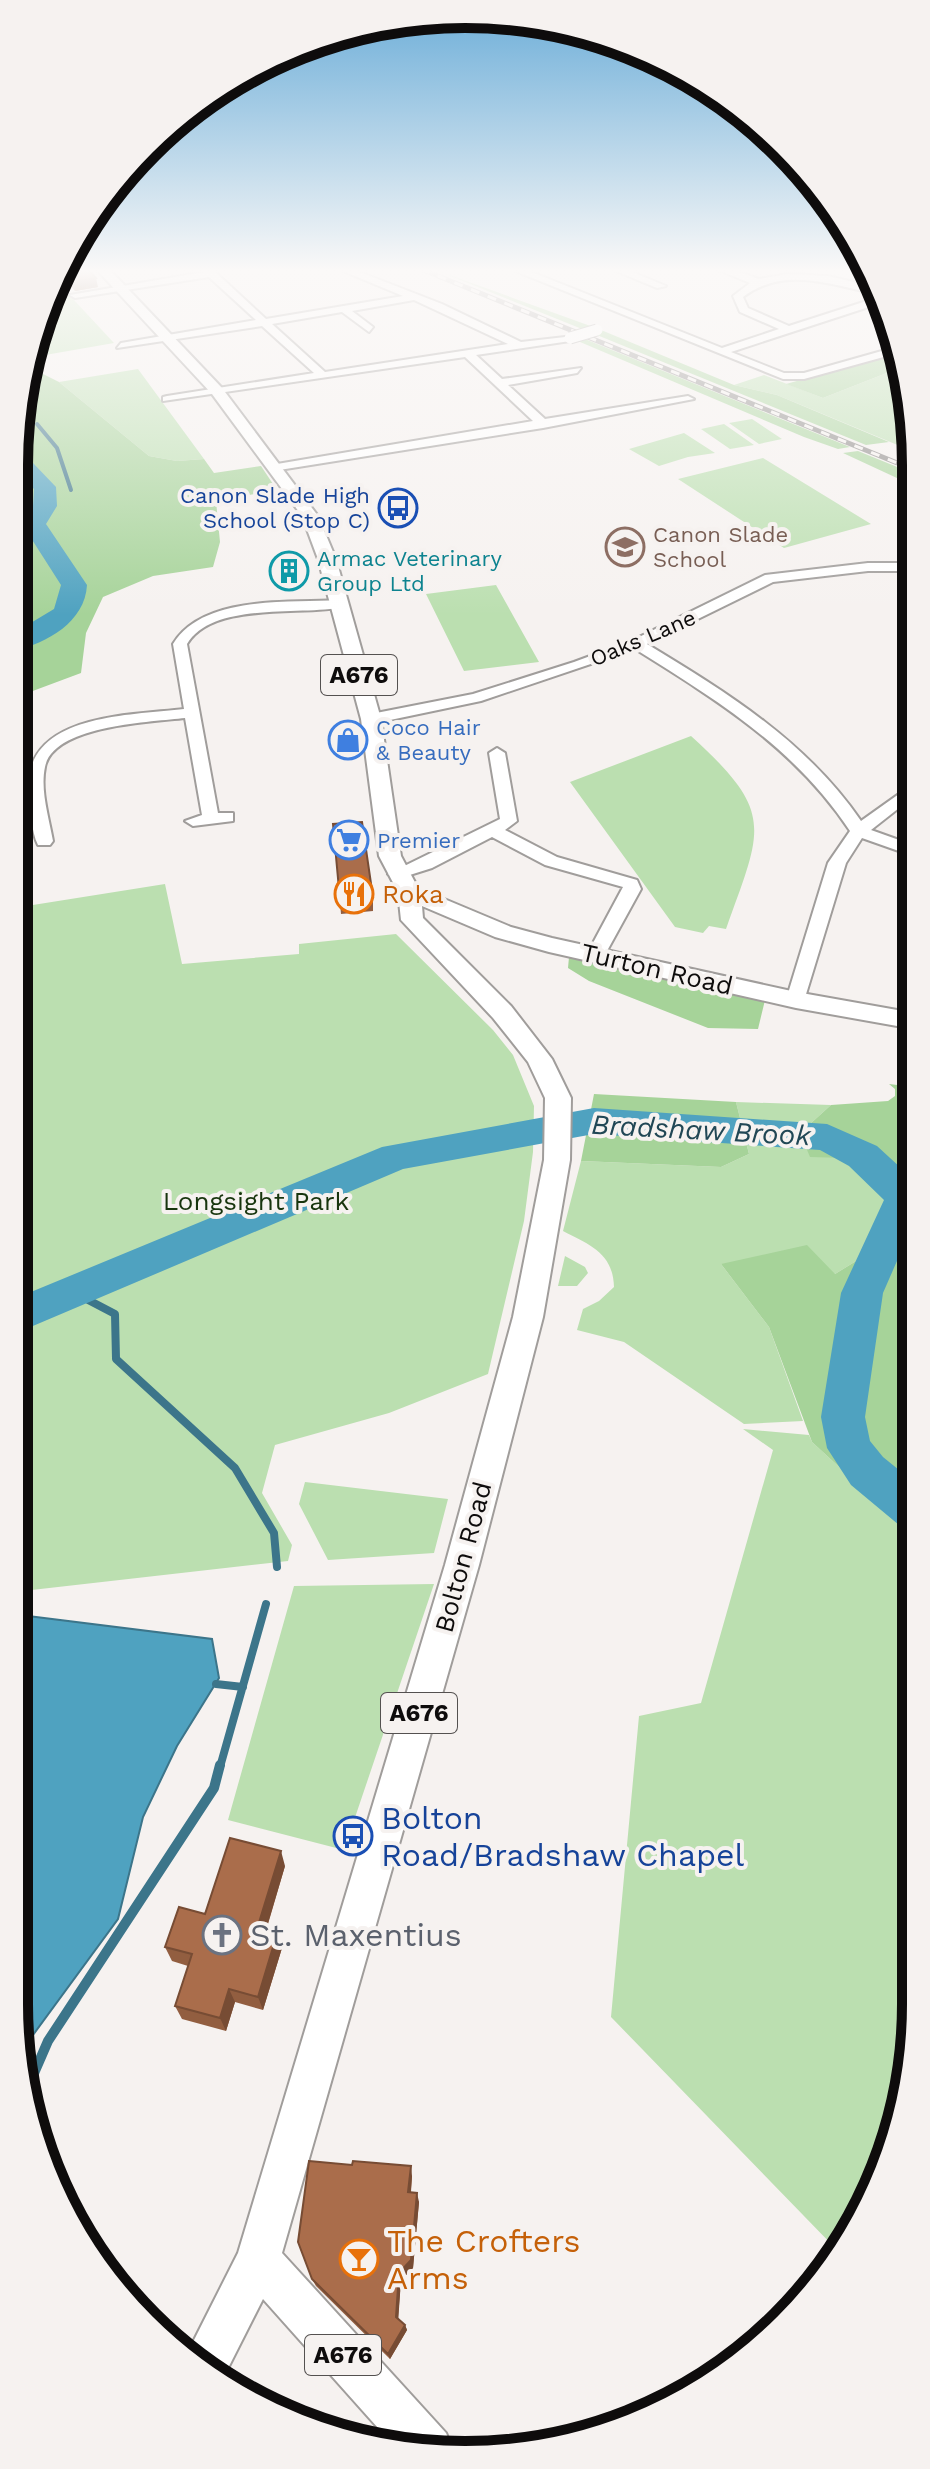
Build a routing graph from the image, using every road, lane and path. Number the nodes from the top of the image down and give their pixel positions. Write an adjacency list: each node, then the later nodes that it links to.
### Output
1 (211, 384): 4 (main road, A676)
2 (265, 384): 4 (street)
3 (501, 384): 7 (street)
4 (217, 391): 5 (street); 8 (main road, A676)
5 (167, 399)
6 (688, 399): 7 (street)
7 (543, 424): 8 (street)
8 (277, 468): 10 (main road, A676)
9 (902, 567): 11 (street, Oaks Lane)
10 (339, 604): 12 (street); 13 (main road, A676)
11 (636, 644): 13 (street, Oaks Lane); 18 (street)
12 (191, 713): 16 (street); 19 (street)
13 (371, 719): 21 (main road, A676)
14 (497, 753): 17 (street)
15 (902, 798): 18 (street)
16 (210, 819)
17 (494, 831): 21 (street); 22 (street)
18 (859, 831): 20 (street); 23 (street)
19 (44, 841)
20 (902, 847)
21 (403, 883): 22 (main road, Turton Road); 25 (main road, Bolton Road / A676)
22 (595, 956): 23 (main road, Turton Road)
23 (796, 1000): 24 (main road, Turton Road)
24 (902, 1019)
25 (258, 2260): 26 (main road, Bolton Road); 27 (main road, A676)
26 (209, 2358)
27 (418, 2438)

